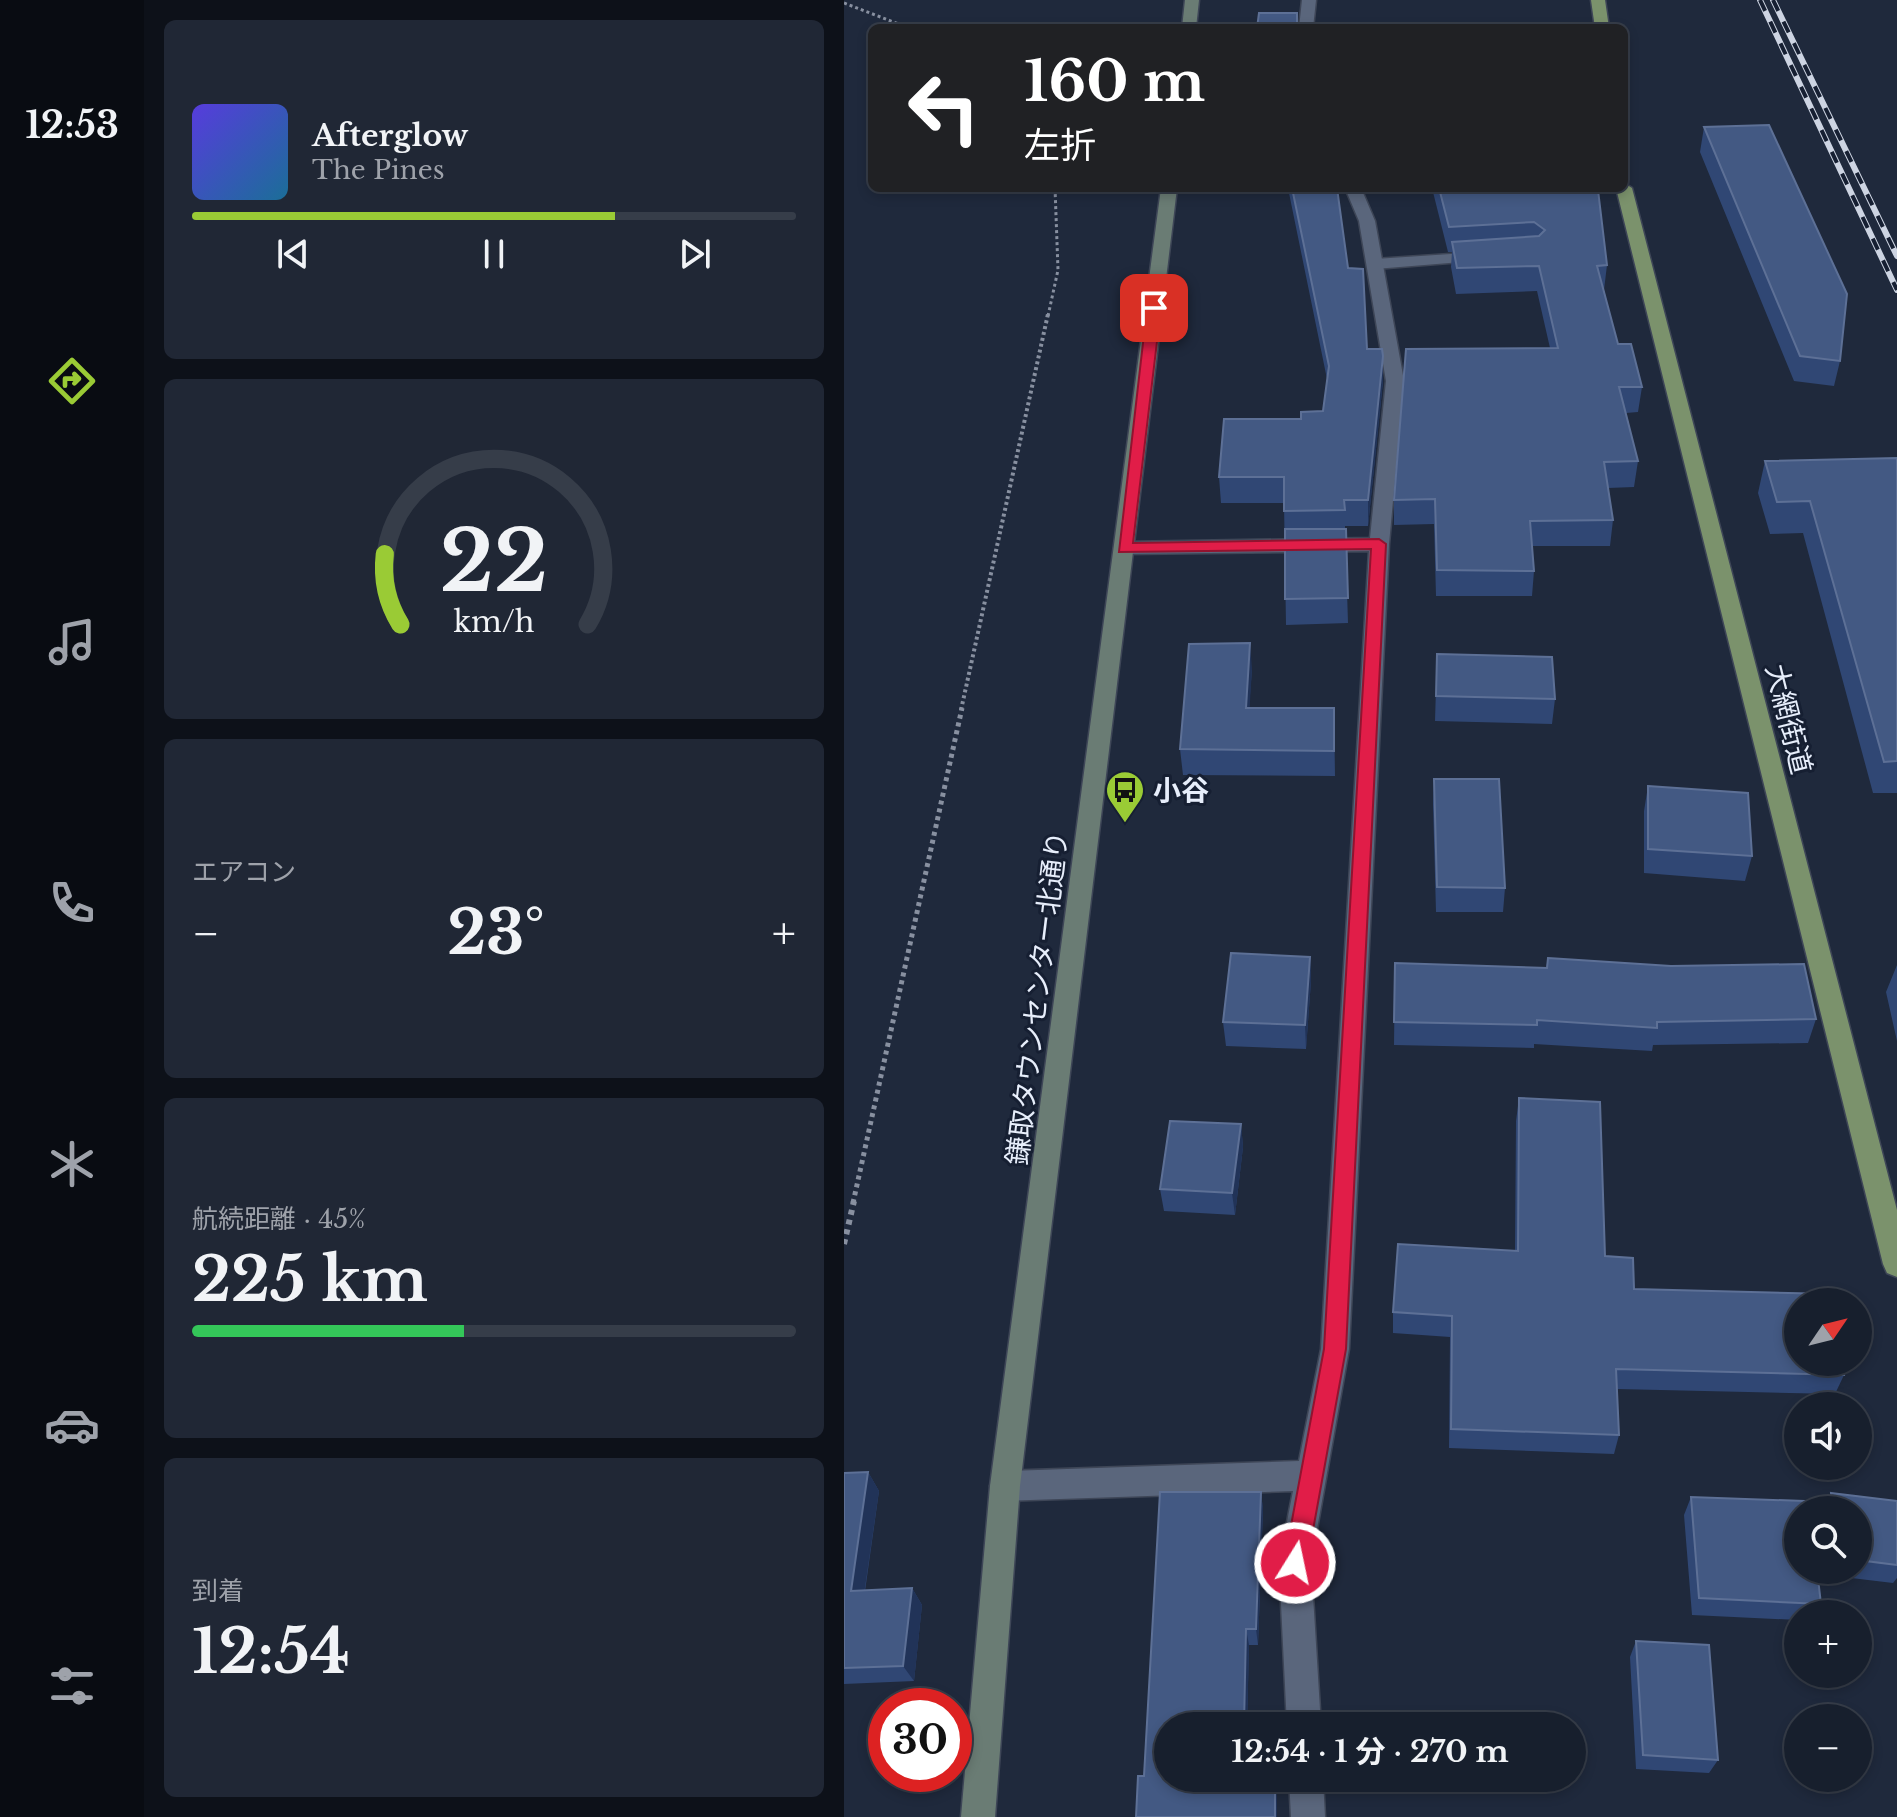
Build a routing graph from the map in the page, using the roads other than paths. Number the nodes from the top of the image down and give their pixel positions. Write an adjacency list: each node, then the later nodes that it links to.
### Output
1 (1192, 0): 4 (street)
2 (1309, 0): 5 (street)
3 (1598, 0): 6 (main road)
4 (1189, 24)
5 (1306, 24)
6 (1601, 24)
7 (1168, 192): 13 (street, 鎌取タウンセンター北通り)
8 (1355, 192): 11 (street)
9 (1625, 192): 14 (main road, 大網街道)
10 (1500, 256): 11 (lane)
11 (1375, 264): 12 (street)
12 (1379, 544): 13 (street); 15 (street)
13 (1124, 548): 16 (street, 鎌取タウンセンター北通り)
14 (1897, 1264)
15 (1312, 1475): 16 (street); 17 (street)
16 (1005, 1486): 19 (street, 鎌取タウンセンター北通り)
17 (1303, 1712)
18 (1307, 1792): 20 (street)
19 (978, 1817)
20 (1308, 1817)

